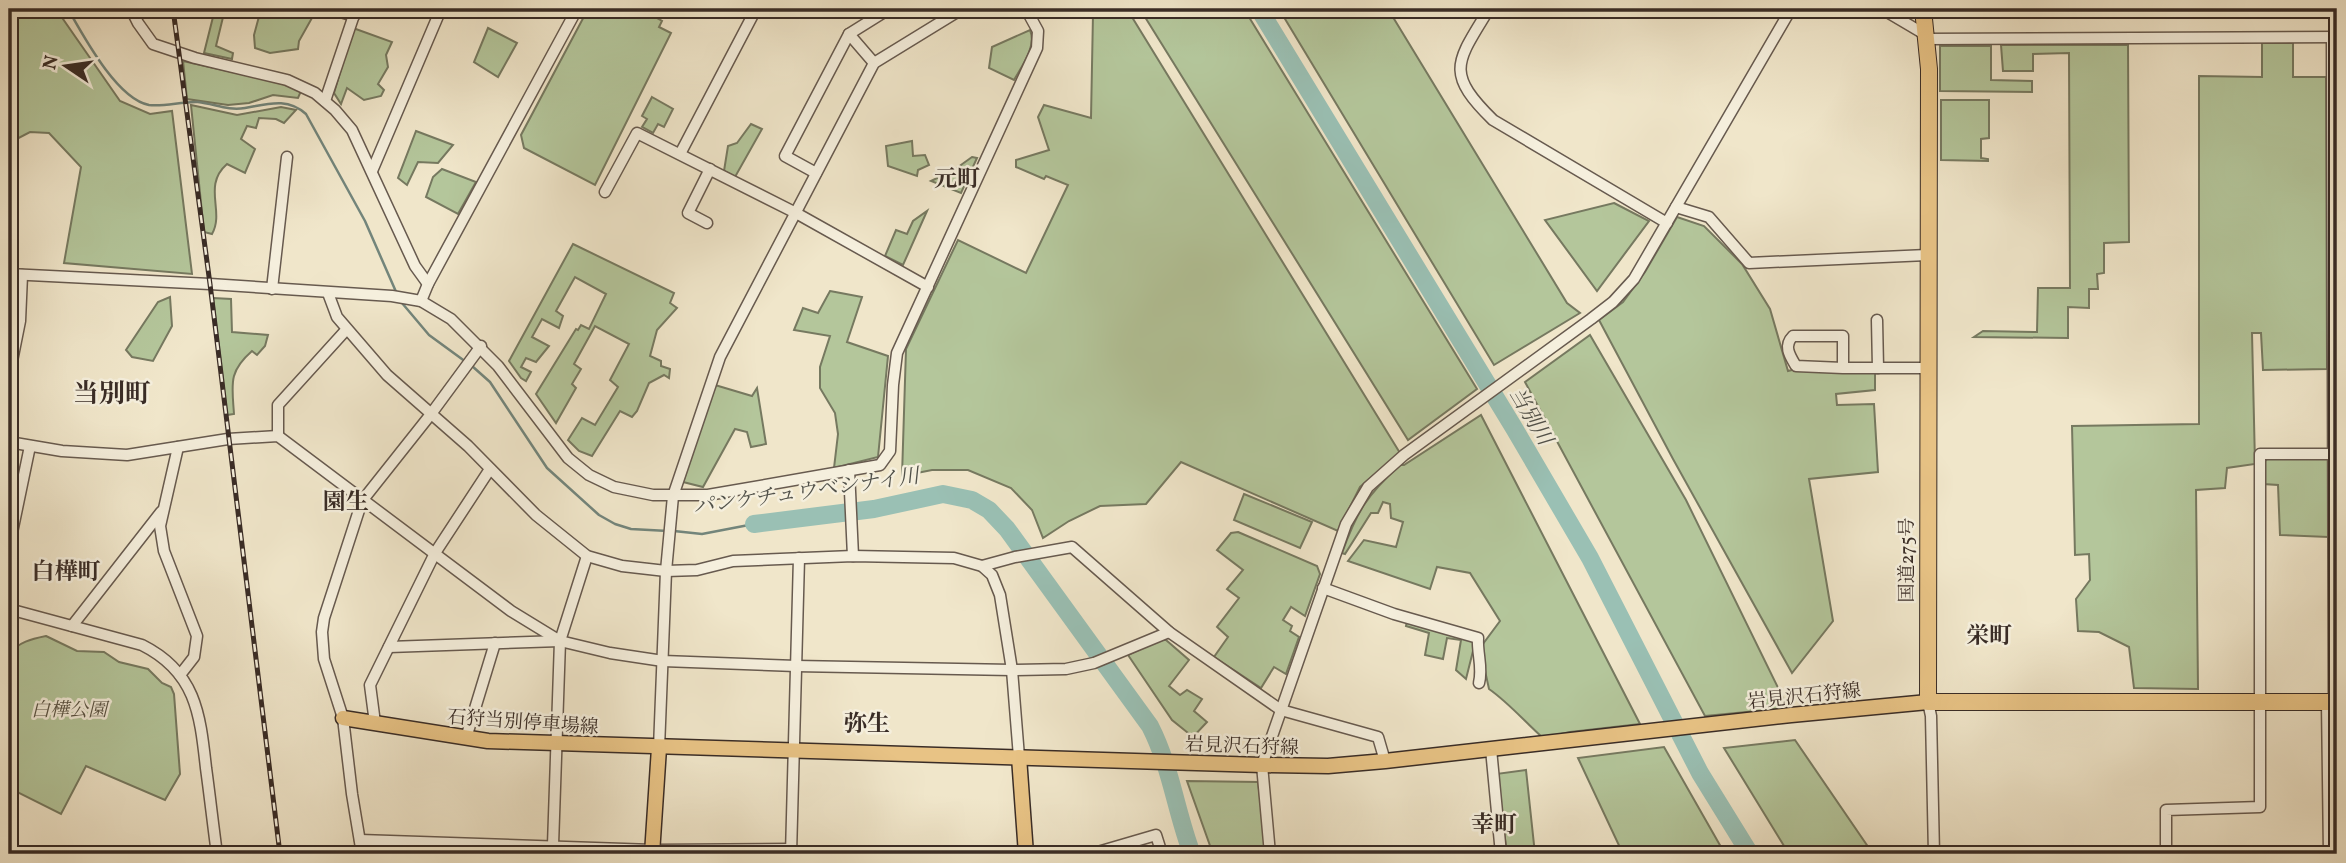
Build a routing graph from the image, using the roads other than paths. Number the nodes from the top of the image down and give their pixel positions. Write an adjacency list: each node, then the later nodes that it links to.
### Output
1 (131, 9): 19 (street)
2 (331, 9): 14 (street)
3 (440, 9): 23 (street)
4 (561, 9): 13 (street)
5 (756, 9): 20 (street)
6 (889, 9): 15 (street)
7 (962, 9): 18 (street)
8 (1026, 9): 34 (street)
9 (1489, 9): 29 (street)
10 (1791, 9): 26 (street)
11 (1882, 9): 16 (street)
12 (1923, 9): 16 (highway, 国道275号)
13 (575, 12): 33 (street)
14 (355, 13): 19 (street)
15 (849, 34): 18 (street); 24 (street)
16 (1926, 37): 17 (street); 30 (highway, 国道275号)
17 (2335, 37): 50 (street)
18 (874, 63): 24 (street)
19 (325, 101): 23 (street)
20 (680, 155): 22 (street); 25 (street)
21 (287, 157): 35 (street)
22 (710, 169): 27 (street); 28 (street)
23 (372, 172): 33 (street)
24 (816, 173): 27 (street)
25 (605, 192)
26 (1676, 207): 29 (street); 30 (street)
27 (796, 213): 34 (street); 53 (street)
28 (707, 223)
29 (1667, 223): 63 (street)
30 (1927, 255): 43 (highway, 国道275号)
31 (9, 274): 32 (street)
32 (22, 275): 35 (street); 44 (street)
33 (428, 284): 37 (street)
34 (928, 288): 52 (street)
35 (272, 289): 36 (street)
36 (328, 293): 37 (street); 39 (street)
37 (416, 300): 40 (street)
38 (1877, 320): 42 (street)
39 (346, 330): 45 (street); 46 (street)
40 (481, 346): 45 (street); 53 (street)
41 (1843, 368): 41 (street); 42 (street)
42 (1878, 368): 43 (street)
43 (1928, 368): 75 (highway, 国道275号)
44 (9, 376)
45 (431, 414): 51 (street); 54 (street)
46 (278, 436): 49 (street); 54 (street)
47 (9, 442): 48 (street)
48 (30, 446): 49 (street); 56 (street)
49 (178, 447): 55 (street)
50 (2333, 454): 76 (street); 77 (street)
51 (490, 469): 57 (street); 58 (street)
52 (849, 470): 53 (street); 59 (street)
53 (673, 496): 62 (street)
54 (362, 501): 57 (street); 79 (street)
55 (161, 512): 65 (street); 73 (street)
56 (9, 547)
57 (435, 553): 67 (street); 69 (street)
58 (587, 556): 62 (street); 67 (street)
59 (853, 556): 60 (street); 61 (street)
60 (799, 558): 62 (street); 71 (street)
61 (982, 566): 66 (street); 72 (street)
62 (666, 570): 70 (street)
63 (1323, 588): 74 (street); 78 (street)
64 (9, 609): 65 (street)
65 (72, 626): 73 (street)
66 (1169, 632): 72 (street); 78 (street)
67 (560, 641): 68 (street); 70 (street); 82 (street)
68 (495, 643): 69 (street); 81 (street)
69 (389, 647): 80 (street)
70 (663, 661): 71 (street); 83 (street)
71 (796, 666): 72 (street); 85 (street)
72 (1012, 670): 86 (street)
73 (180, 674): 94 (street)
74 (1479, 683)
75 (1928, 702): 77 (highway); 84 (main road, 岩見沢石狩線); 101 (street)
76 (2333, 702): 77 (highway); 93 (street)
77 (2259, 703): 102 (street)
78 (1281, 709): 87 (street); 88 (street)
79 (343, 718): 80 (main road, 石狩当別停車場線); 89 (street)
80 (375, 723): 81 (main road, 石狩当別停車場線)
81 (466, 738): 82 (main road, 石狩当別停車場線)
82 (557, 744): 83 (main road, 石狩当別停車場線); 90 (street)
83 (659, 748): 85 (main road, 岩見沢石狩線); 91 (main road)
84 (1492, 749): 87 (main road, 岩見沢石狩線); 100 (street)
85 (792, 751): 86 (main road, 岩見沢石狩線); 92 (street)
86 (1019, 757): 88 (main road, 岩見沢石狩線); 96 (main road)
87 (1385, 761): 88 (main road, 岩見沢石狩線)
88 (1262, 765): 99 (street)
89 (360, 840): 90 (street); 95 (street)
90 (553, 845): 91 (street)
91 (652, 852): 92 (street)
92 (791, 852)
93 (2332, 852)
94 (217, 854)
95 (362, 854)
96 (1026, 854)
97 (1095, 854): 98 (street)
98 (1162, 854)
99 (1270, 854)
100 (1501, 854)
101 (1934, 854)
102 (2166, 854)

